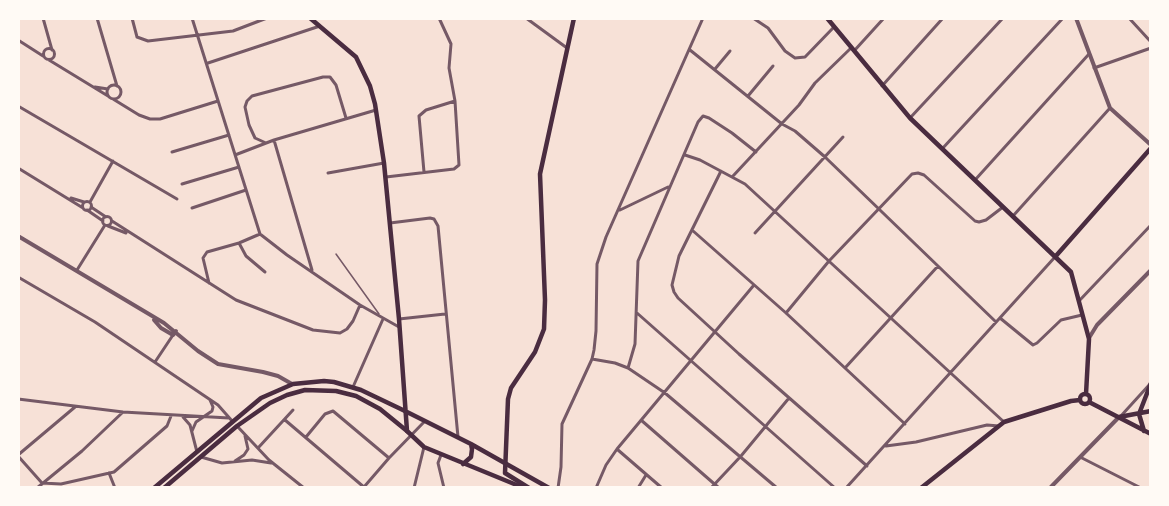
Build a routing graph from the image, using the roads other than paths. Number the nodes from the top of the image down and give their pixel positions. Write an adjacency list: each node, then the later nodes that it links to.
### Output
1 (42, 18): 30 (street)
2 (97, 18): 43 (street)
3 (132, 18): 25 (street)
4 (192, 18): 25 (street)
5 (250, 18): 22 (street)
6 (267, 18): 22 (street)
7 (310, 18): 23 (main road)
8 (439, 18): 54 (street)
9 (526, 18): 28 (street)
10 (574, 18): 28 (main road)
11 (703, 18): 32 (street)
12 (753, 18): 24 (street)
13 (827, 18): 24 (main road)
14 (877, 18): 21 (street)
15 (884, 18): 21 (street)
16 (943, 18): 46 (street)
17 (1003, 18): 60 (street)
18 (1063, 18): 67 (street)
19 (1076, 18): 35 (street)
20 (1129, 18): 27 (street)
21 (881, 22): 31 (street)
22 (252, 23): 25 (street)
23 (320, 26): 38 (street); 58 (main road)
24 (834, 27): 31 (main road)
25 (198, 34): 38 (street)
26 (18, 40): 34 (street)
27 (1151, 42)
28 (567, 48): 192 (main road)
29 (1151, 48): 41 (street)
30 (50, 49): 34 (street); 36 (street)
31 (853, 49): 46 (main road); 61 (street)
32 (690, 50): 42 (street); 95 (street)
33 (730, 51): 42 (street)
34 (43, 54): 37 (street)
35 (1089, 54): 41 (street); 82 (street)
36 (54, 56): 37 (street); 39 (street)
37 (49, 60): 39 (street)
38 (207, 63): 53 (street)
39 (58, 65): 47 (street)
40 (773, 66): 51 (street)
41 (1094, 68): 57 (street)
42 (715, 69): 51 (street)
43 (113, 72): 44 (street); 45 (street)
44 (112, 86): 45 (street); 48 (street)
45 (117, 86): 49 (street)
46 (882, 86): 60 (main road)
47 (93, 87): 48 (street); 50 (street)
48 (108, 89): 50 (street)
49 (120, 93): 52 (street); 56 (street)
50 (108, 96): 52 (street)
51 (748, 96): 61 (street)
52 (113, 99): 56 (street)
53 (218, 101): 56 (street); 62 (street)
54 (455, 101): 78 (street); 78 (street)
55 (19, 106): 73 (street)
56 (127, 106)
57 (1110, 108): 66 (street); 97 (street)
58 (376, 110): 59 (street); 74 (main road)
59 (346, 118): 64 (street); 65 (street)
60 (910, 118): 67 (main road)
61 (782, 124): 69 (street); 72 (street)
62 (229, 135): 68 (street); 70 (street)
63 (843, 137): 72 (street)
64 (274, 140): 65 (street); 115 (street)
65 (266, 142): 70 (street)
66 (1151, 146): 110 (main road)
67 (942, 149): 82 (main road)
68 (172, 152)
69 (756, 152): 71 (street); 81 (street)
70 (236, 155): 75 (street)
71 (685, 155): 77 (street); 84 (street)
72 (825, 157): 93 (street); 96 (street)
73 (112, 161): 87 (street); 89 (street)
74 (384, 163): 79 (street); 80 (main road)
75 (239, 167): 83 (street); 85 (street)
76 (18, 168): 86 (street)
77 (721, 171): 81 (street); 103 (street)
78 (424, 172): 80 (street)
79 (328, 173)
80 (386, 177): 101 (main road)
81 (732, 177): 96 (street)
82 (974, 180): 90 (main road)
83 (182, 184)
84 (669, 187): 95 (street); 122 (street)
85 (246, 190): 92 (street); 106 (street)
86 (66, 196): 88 (street); 91 (street)
87 (177, 199)
88 (84, 202): 89 (street); 91 (street)
89 (90, 205): 94 (street); 98 (street)
90 (1003, 207): 93 (street); 97 (main road)
91 (83, 208): 94 (street)
92 (192, 208)
93 (879, 208): 111 (street); 112 (street)
94 (87, 210): 100 (street)
95 (619, 211): 137 (street)
96 (774, 211): 104 (street); 111 (street)
97 (1013, 216): 110 (main road)
98 (105, 217): 99 (street); 100 (street)
99 (112, 221): 100 (street); 105 (street)
100 (105, 224): 105 (street); 113 (street)
101 (390, 224): 124 (street); 129 (main road)
102 (1151, 225): 120 (street)
103 (692, 231): 119 (street); 134 (street)
104 (755, 233)
105 (130, 234): 118 (street)
106 (260, 234): 108 (street); 115 (street)
107 (18, 236): 113 (street)
108 (239, 243): 116 (street); 118 (street)
109 (336, 254): 128 (lane)
110 (1055, 256): 120 (main road); 127 (street)
111 (829, 261): 123 (street); 126 (street)
112 (938, 266): 126 (street); 130 (street)
113 (76, 270): 135 (street)
114 (1151, 270): 131 (street)
115 (312, 271): 121 (street)
116 (265, 272)
117 (18, 277): 139 (street)
118 (209, 284): 121 (street)
119 (754, 285): 123 (street); 134 (street)
120 (1080, 301): 125 (main road)
121 (360, 305): 128 (street)
122 (637, 313): 138 (street); 140 (street)
123 (786, 313): 141 (street)
124 (445, 314): 129 (street); 177 (street)
125 (1082, 315): 127 (street); 132 (main road)
126 (890, 316): 141 (street); 142 (street)
127 (1000, 318): 130 (street)
128 (383, 319): 133 (street); 145 (street)
129 (399, 319): 133 (main road)
130 (996, 322): 142 (street)
131 (1097, 325): 132 (street); 136 (street)
132 (1085, 327): 136 (main road)
133 (400, 328): 155 (main road)
134 (714, 332): 138 (street); 148 (street)
135 (174, 334): 139 (street); 144 (street)
136 (1089, 339): 147 (main road)
137 (592, 359): 140 (street); 210 (street)
138 (692, 361): 146 (street); 170 (street)
139 (155, 362): 149 (street)
140 (628, 368): 146 (street)
141 (844, 368): 167 (street)
142 (951, 373): 167 (street); 168 (street)
143 (1151, 383): 158 (main road); 162 (street)
144 (293, 384): 145 (main road); 163 (main road)
145 (353, 387): 155 (main road)
146 (665, 393): 165 (street); 186 (street)
147 (1086, 394): 150 (main road); 152 (main road)
148 (789, 398): 170 (street); 194 (street)
149 (210, 400): 161 (street); 163 (street)
150 (1080, 400): 152 (main road); 168 (main road)
151 (19, 401): 153 (street)
152 (1089, 402): 162 (main road)
153 (75, 407): 157 (street); 185 (street)
154 (293, 410): 164 (street)
155 (405, 411): 166 (main road); 174 (main road)
156 (1151, 411): 158 (main road)
157 (123, 412): 159 (street); 197 (street)
158 (1139, 414): 162 (main road); 171 (main road)
159 (171, 416): 160 (street); 195 (street)
160 (182, 416): 161 (street); 173 (street)
161 (202, 417): 163 (street); 173 (street)
162 (1119, 417): 171 (main road); 188 (street)
163 (230, 419): 169 (street); 183 (main road)
164 (285, 420): 176 (street); 181 (street)
165 (641, 420): 182 (street); 198 (street)
166 (424, 421): 174 (street); 177 (main road)
167 (905, 424): 179 (street)
168 (1001, 424): 179 (street); 219 (main road)
169 (237, 426): 172 (street); 174 (main road); 187 (main road)
170 (764, 427): 186 (street); 217 (street)
171 (1144, 431): 175 (main road)
172 (243, 432): 181 (street); 190 (street)
173 (192, 433): 183 (street)
174 (409, 433): 180 (main road); 189 (street)
175 (1151, 434)
176 (306, 436): 189 (street); 204 (street)
177 (458, 437): 178 (main road)
178 (471, 444): 192 (main road); 193 (main road)
179 (886, 446): 194 (street)
180 (424, 447): 184 (main road); 205 (street)
181 (258, 448): 191 (street)
182 (617, 449): 196 (street); 211 (street)
183 (196, 452): 187 (street); 201 (main road)
184 (441, 455): 193 (main road); 206 (street)
185 (18, 456): 197 (street)
186 (741, 456): 198 (street); 216 (street)
187 (201, 457): 190 (street); 202 (main road)
188 (1080, 457): 220 (street); 221 (street)
189 (389, 458): 204 (street)
190 (233, 462): 191 (street)
191 (274, 463): 203 (street)
192 (505, 463): 208 (main road); 209 (main road)
193 (463, 464): 207 (main road)
194 (867, 466): 218 (street)
195 (109, 474): 197 (street); 200 (street)
196 (646, 475): 212 (street); 213 (street)
197 (42, 483): 199 (street)
198 (715, 484): 214 (street); 215 (street)
199 (38, 488)
200 (115, 488)
201 (154, 488)
202 (164, 488)
203 (304, 488)
204 (364, 488)
205 (414, 488)
206 (444, 488)
207 (524, 488)
208 (529, 488)
209 (549, 488)
210 (558, 488)
211 (596, 488)
212 (638, 488)
213 (662, 488)
214 (711, 488)
215 (719, 488)
216 (777, 488)
217 (835, 488)
218 (846, 488)
219 (921, 488)
220 (1050, 488)
221 (1141, 488)

